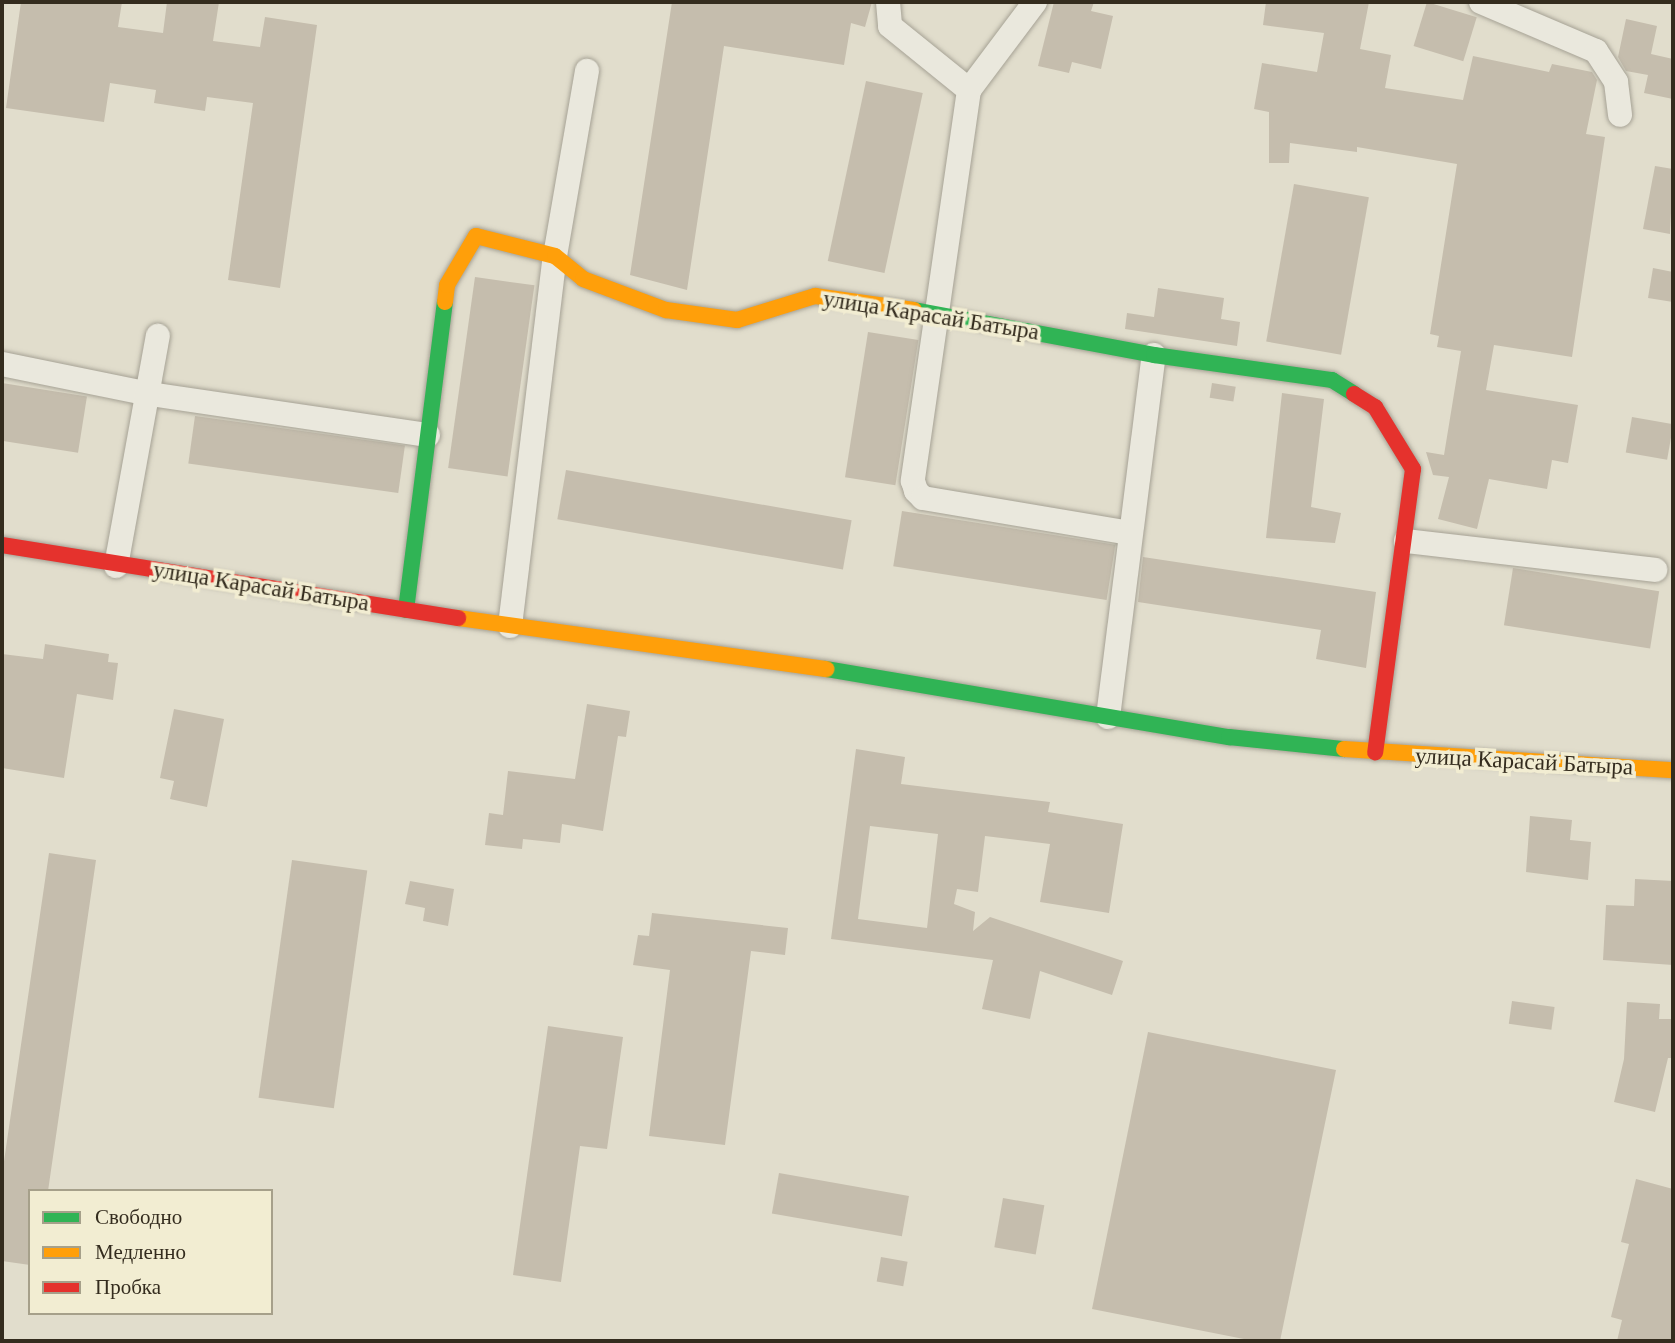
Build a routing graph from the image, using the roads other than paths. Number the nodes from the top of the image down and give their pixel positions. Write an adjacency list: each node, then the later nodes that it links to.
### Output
1 (888, 2): 5 (street)
2 (1035, 2): 5 (street)
3 (1481, 2): 6 (street)
4 (587, 71): 7 (street)
5 (969, 90): 8 (street)
6 (1620, 115)
7 (555, 256): 8 (main road, улица Карасай Батыра); 13 (main road, улица Карасай Батыра); 20 (street)
8 (937, 313): 10 (main road, улица Карасай Батыра); 14 (street)
9 (158, 336): 12 (street)
10 (1154, 355): 14 (street); 15 (main road, улица Карасай Батыра)
11 (2, 364): 12 (street)
12 (150, 394): 13 (street); 17 (street)
13 (428, 435): 19 (main road, улица Карасай Батыра)
14 (1129, 533): 21 (street)
15 (1406, 541): 18 (street); 22 (main road, улица Карасай Батыра)
16 (2, 545): 17 (main road, улица Карасай Батыра)
17 (116, 566): 19 (main road, улица Карасай Батыра)
18 (1655, 570)
19 (406, 610): 20 (main road, улица Карасай Батыра)
20 (510, 626): 21 (main road, улица Карасай Батыра)
21 (1108, 717): 22 (main road, улица Карасай Батыра)
22 (1376, 752): 23 (main road, улица Карасай Батыра)
23 (1673, 770)

